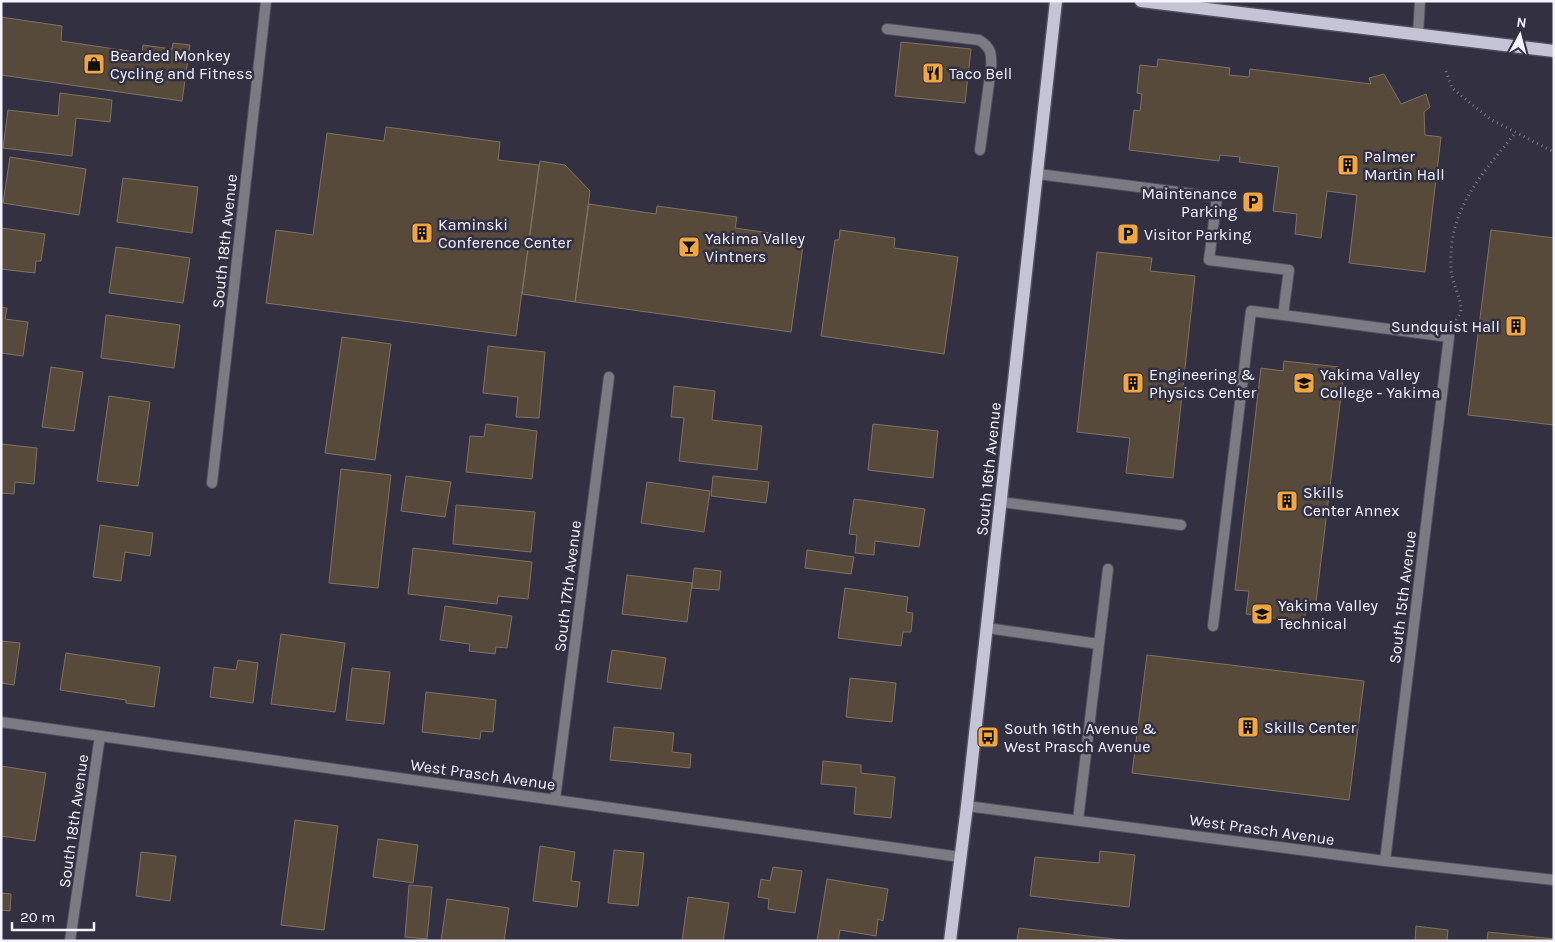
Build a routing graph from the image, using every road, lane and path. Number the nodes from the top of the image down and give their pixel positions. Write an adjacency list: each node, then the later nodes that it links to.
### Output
1 (266, 1): 16 (street, South 18th Avenue)
2 (1056, 1): 12 (main road, South 16th Avenue)
3 (1141, 1): 6 (main road)
4 (1420, 1): 6 (street)
5 (887, 29): 10 (street)
6 (1418, 35): 7 (main road)
7 (1554, 51)
8 (1446, 71): 9 (path)
9 (1516, 132): 11 (path); 14 (path)
10 (980, 150)
11 (1554, 152)
12 (1038, 174): 13 (street); 17 (main road, South 16th Avenue)
13 (1283, 315): 14 (street); 20 (street)
14 (1449, 337): 29 (street, South 15th Avenue)
15 (609, 377): 25 (street, South 17th Avenue)
16 (212, 483)
17 (1001, 502): 18 (street); 21 (main road, South 16th Avenue)
18 (1181, 525)
19 (1108, 569): 22 (street)
20 (1213, 626)
21 (987, 628): 22 (street); 26 (main road, South 16th Avenue)
22 (1099, 644): 27 (street)
23 (1, 722): 24 (street, West Prasch Avenue)
24 (100, 736): 25 (street, West Prasch Avenue); 31 (street, South 18th Avenue)
25 (555, 800): 28 (street, West Prasch Avenue)
26 (967, 806): 27 (street, West Prasch Avenue); 28 (main road, South 16th Avenue)
27 (1078, 820): 29 (street, West Prasch Avenue)
28 (960, 858): 32 (main road, South 16th Avenue)
29 (1385, 860): 30 (street, West Prasch Avenue)
30 (1554, 880)
31 (70, 941)
32 (950, 941)

